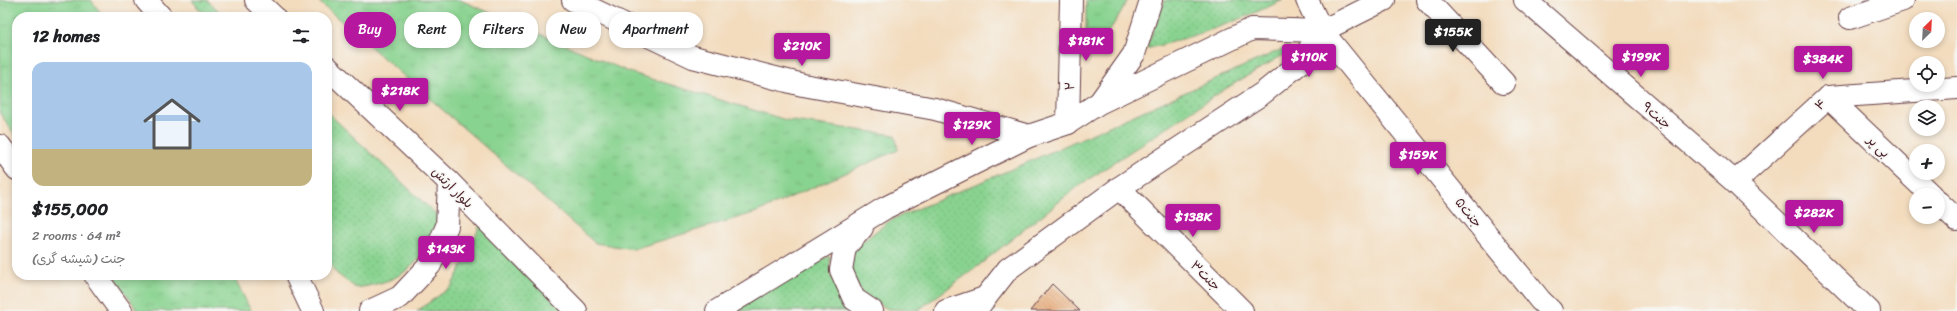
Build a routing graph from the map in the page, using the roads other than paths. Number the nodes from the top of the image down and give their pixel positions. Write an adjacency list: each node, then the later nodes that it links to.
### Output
1 (146, 0): 11 (street)
2 (256, 0): 12 (street)
3 (573, 0): 21 (street)
4 (1071, 0): 20 (street, ۲)
5 (1151, 0): 19 (street)
6 (1307, 0): 14 (street, جنت۵)
7 (1384, 0): 14 (street)
8 (1427, 0): 16 (street)
9 (1525, 0): 25 (street, جنت۹)
10 (1903, 0): 13 (street)
11 (157, 12)
12 (269, 12)
13 (1850, 18)
14 (1322, 31): 19 (street); 26 (street); 34 (street, جنت۵)
15 (332, 72): 24 (street, بلوار ارتش)
16 (1504, 83)
17 (1957, 88): 18 (street, ۴)
18 (1828, 97): 25 (street, ۴); 27 (street, بی پر)
19 (1099, 103): 20 (street)
20 (1068, 123): 21 (street)
21 (1029, 136): 28 (street)
22 (0, 146): 23 (street)
23 (12, 162)
24 (449, 182): 37 (street); 38 (street, بلوار ارتش)
25 (1735, 182): 43 (street, جنت۹)
26 (1119, 188): 33 (street); 42 (street, جنت۳)
27 (1924, 188)
28 (885, 208): 39 (street); 40 (street)
29 (1945, 209): 30 (street)
30 (1957, 220)
31 (99, 280): 35 (street)
32 (298, 280): 36 (street)
33 (980, 305): 41 (street)
34 (1545, 306)
35 (121, 311)
36 (313, 311)
37 (370, 311)
38 (576, 311)
39 (717, 311)
40 (872, 311)
41 (946, 311)
42 (1242, 311)
43 (1869, 311)

